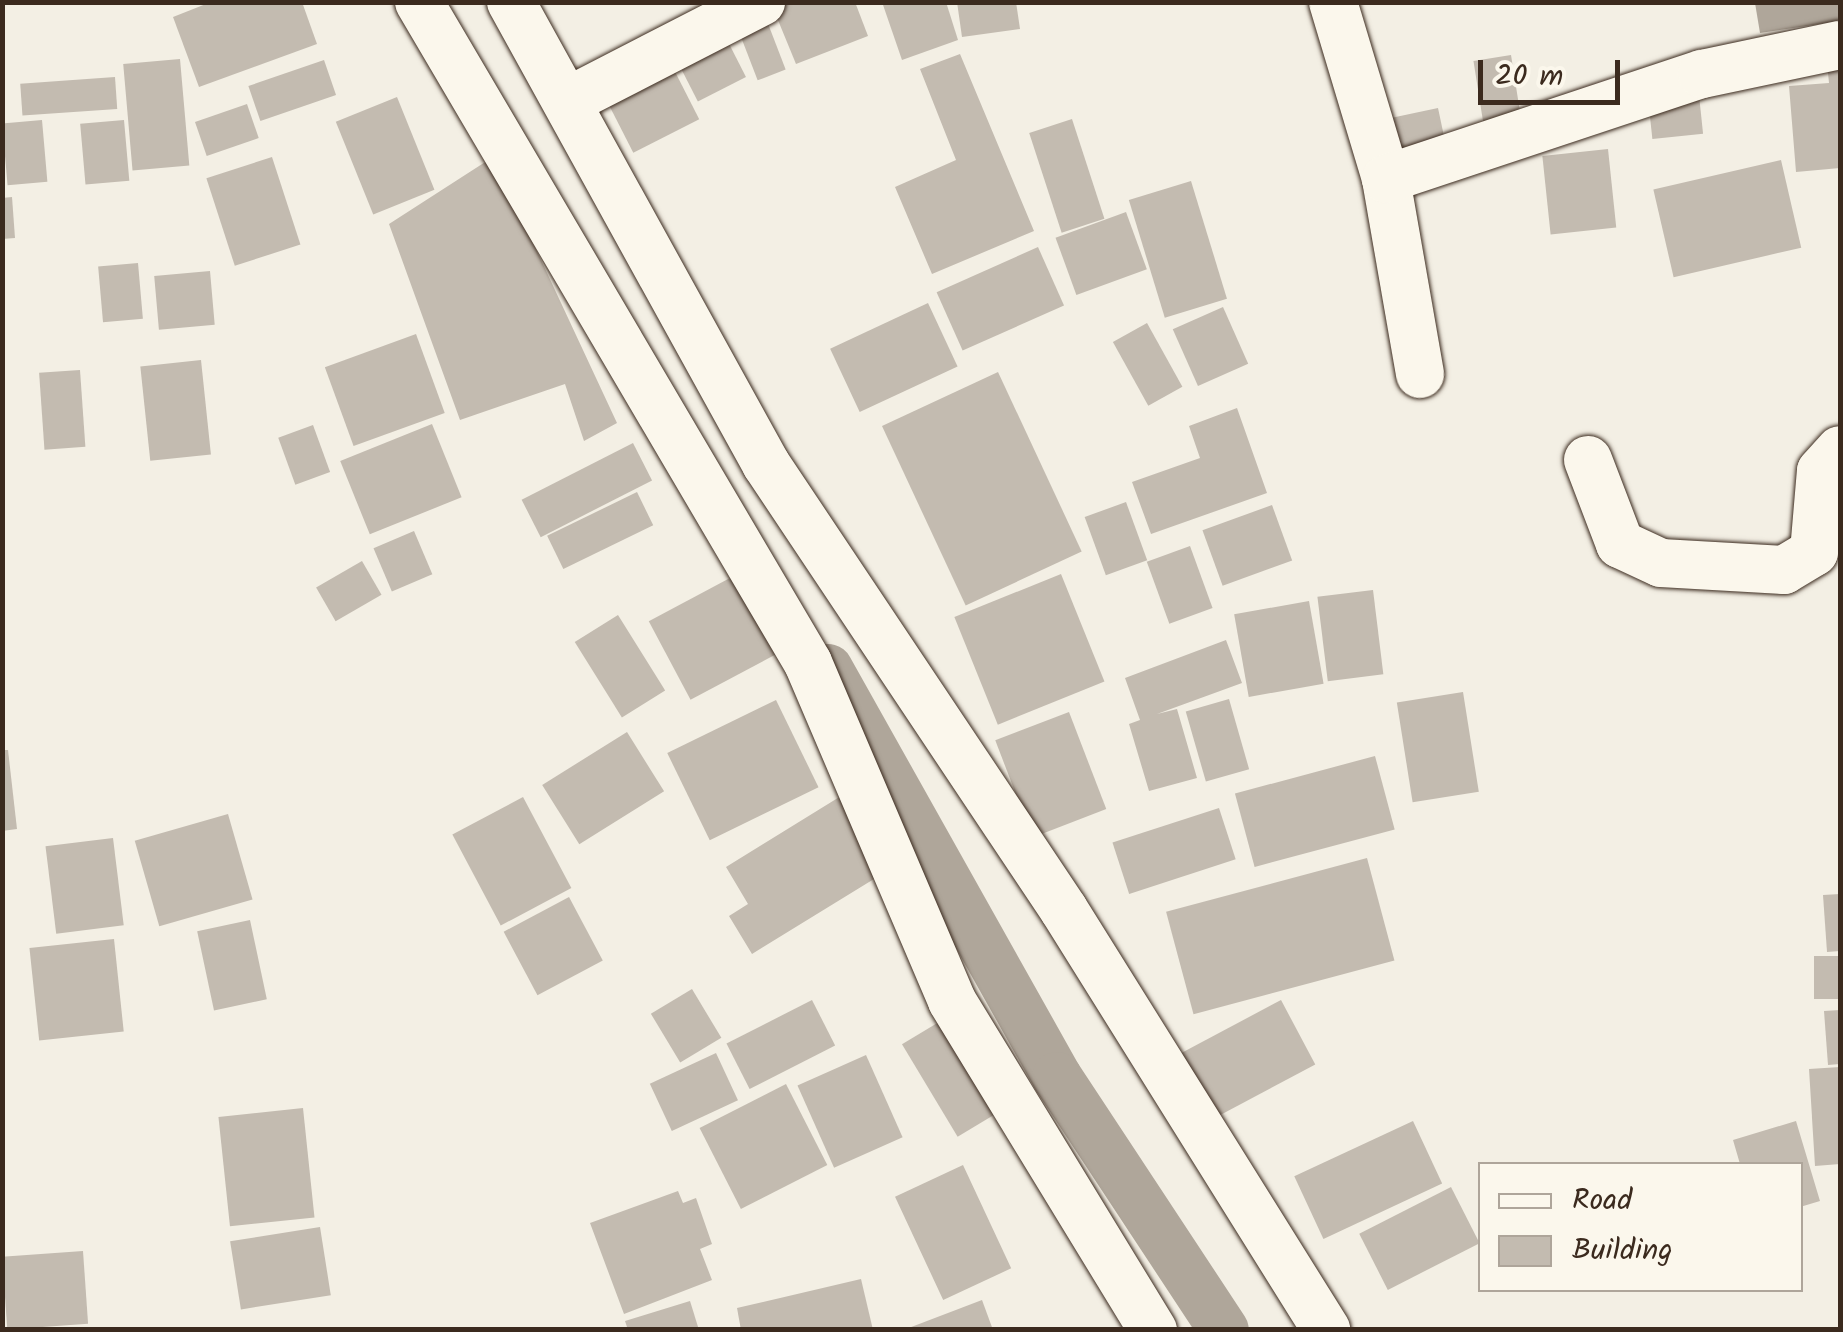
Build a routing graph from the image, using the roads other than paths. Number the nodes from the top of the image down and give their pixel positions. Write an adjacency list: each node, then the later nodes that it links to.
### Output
1 (419, 2): 11 (street)
2 (511, 2): 6 (street)
3 (761, 2): 6 (street)
4 (1333, 2): 7 (street)
5 (1840, 45): 7 (street)
6 (570, 100): 12 (street)
7 (1386, 179): 8 (street)
8 (1420, 374)
9 (1840, 450): 10 (street)
10 (1588, 460)
11 (1153, 1330)
12 (1326, 1330)

